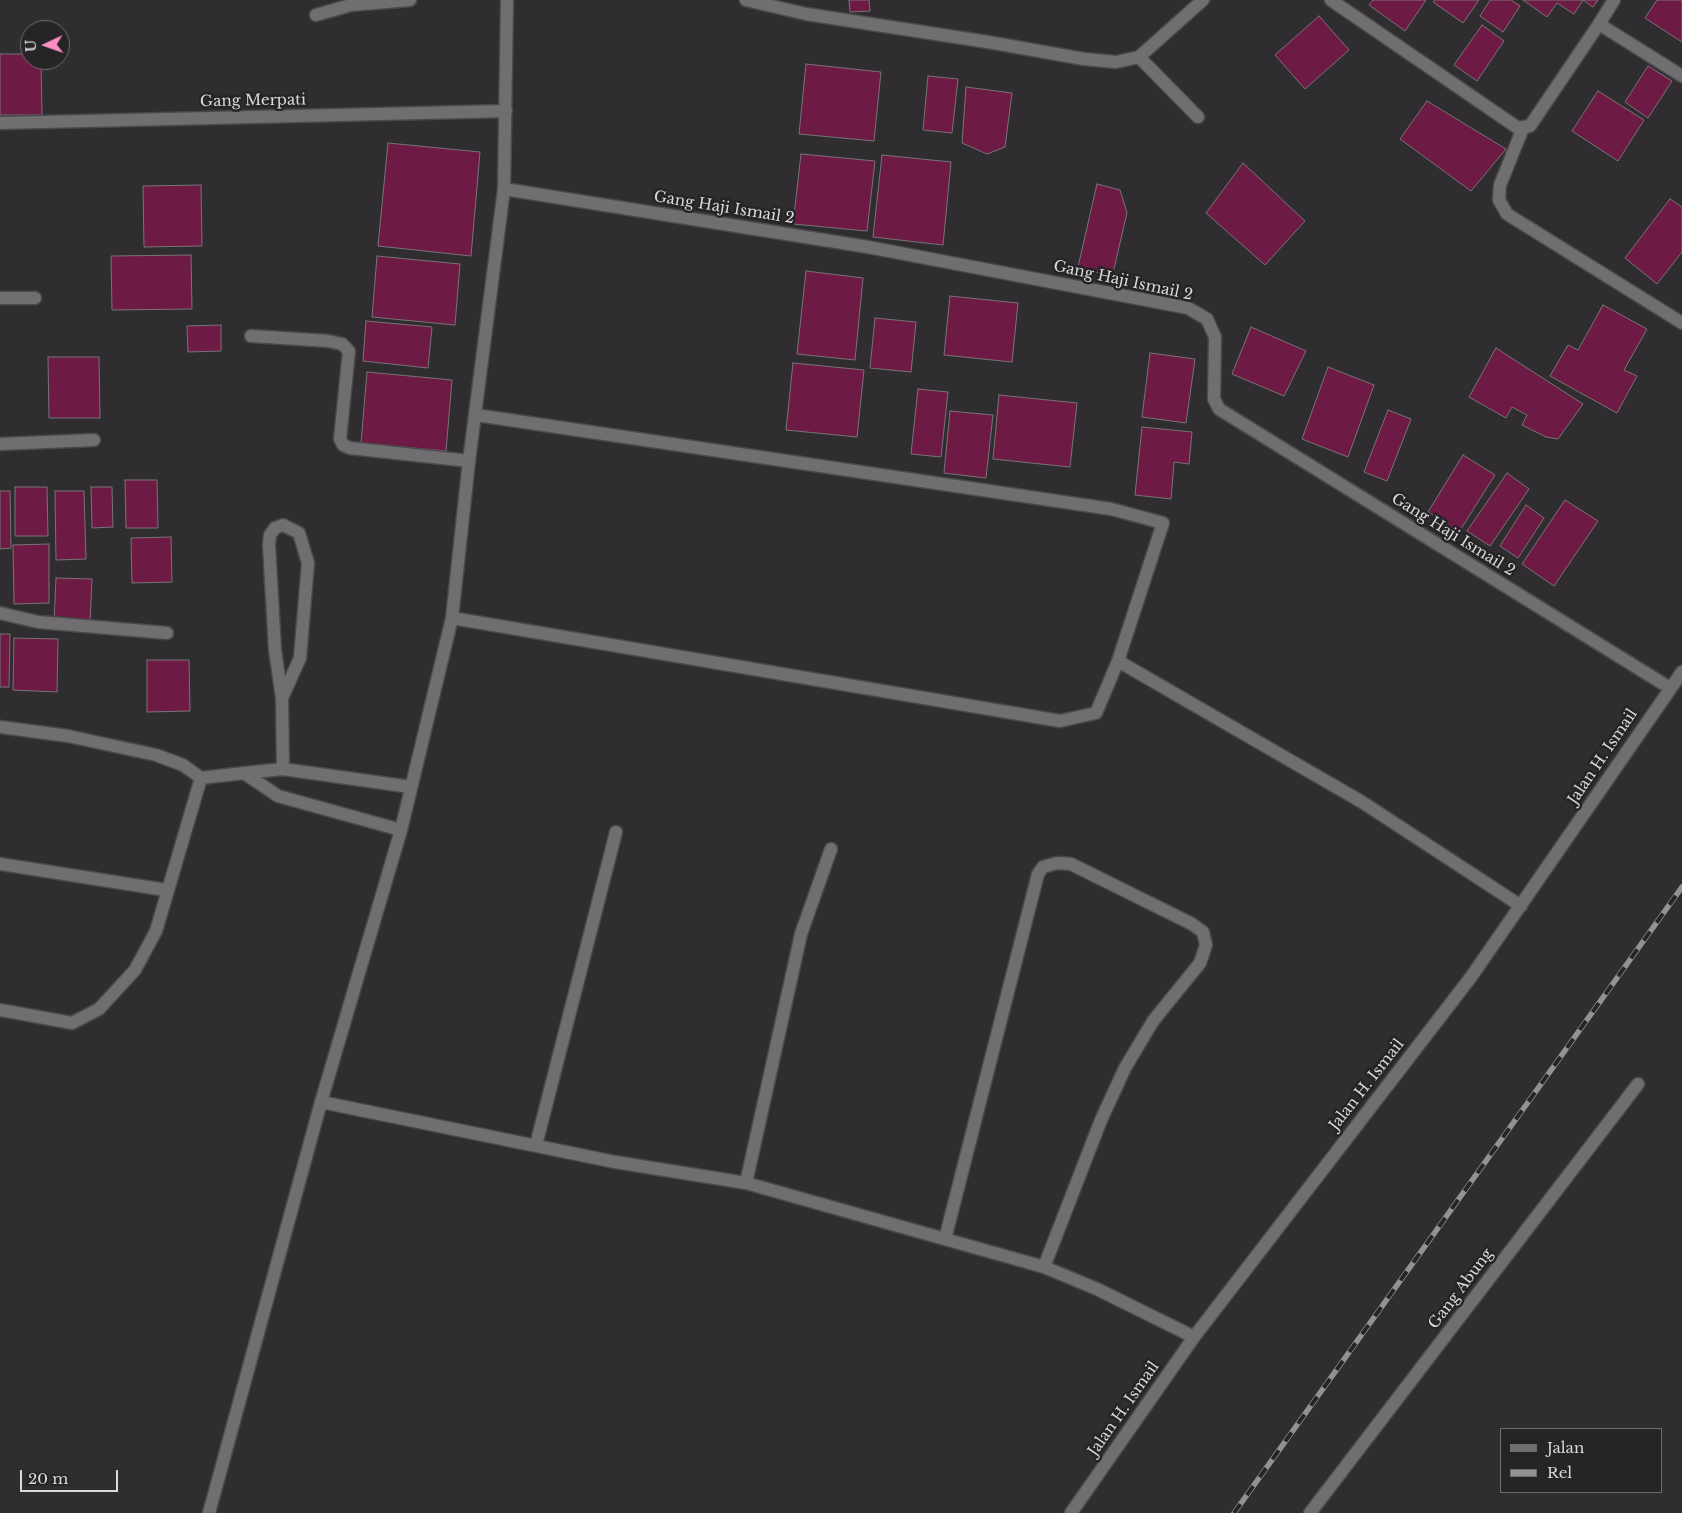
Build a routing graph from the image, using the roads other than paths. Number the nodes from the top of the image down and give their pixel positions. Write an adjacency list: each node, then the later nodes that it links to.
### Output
1 (410, 0): 8 (street)
2 (507, 0): 12 (street)
3 (746, 0): 7 (street)
4 (1202, 0): 10 (street)
5 (1331, 0): 15 (street)
6 (1614, 0): 9 (street)
7 (771, 2): 10 (street)
8 (316, 15)
9 (1599, 24): 11 (street); 15 (street)
10 (1139, 57): 13 (street)
11 (1682, 76)
12 (506, 111): 14 (street, Gang Merpati); 16 (street)
13 (1198, 116)
14 (0, 123)
15 (1523, 128): 19 (street)
16 (504, 189): 21 (street); 30 (street, Gang Haji Ismail 2)
17 (0, 298): 18 (street)
18 (34, 298)
19 (1682, 323)
20 (251, 336): 24 (street)
21 (476, 415): 24 (street); 28 (street)
22 (94, 440): 23 (street)
23 (0, 444)
24 (469, 461): 26 (street)
25 (0, 613): 27 (street)
26 (452, 618): 28 (street); 36 (street)
27 (167, 633)
28 (1118, 661): 42 (street)
29 (1682, 672): 30 (street, Jalan H. Ismail)
30 (1670, 688): 42 (street, Jalan H. Ismail)
31 (282, 698): 31 (street); 33 (street)
32 (0, 727): 35 (street)
33 (283, 768): 34 (street); 36 (street)
34 (244, 773): 35 (street); 37 (street)
35 (201, 778): 41 (street)
36 (411, 787): 37 (street)
37 (402, 830): 45 (street)
38 (616, 832): 46 (street)
39 (832, 848): 47 (street)
40 (0, 864): 41 (street)
41 (166, 890): 43 (street)
42 (1521, 906): 50 (street, Jalan H. Ismail)
43 (0, 1010)
44 (1638, 1084): 53 (street, Gang Abung)
45 (321, 1102): 46 (street); 51 (street)
46 (536, 1145): 47 (street)
47 (746, 1183): 48 (street)
48 (945, 1240): 49 (street); 49 (street)
49 (1044, 1268): 50 (street)
50 (1194, 1337): 52 (street, Jalan H. Ismail)
51 (208, 1513)
52 (1071, 1513)
53 (1310, 1513)

